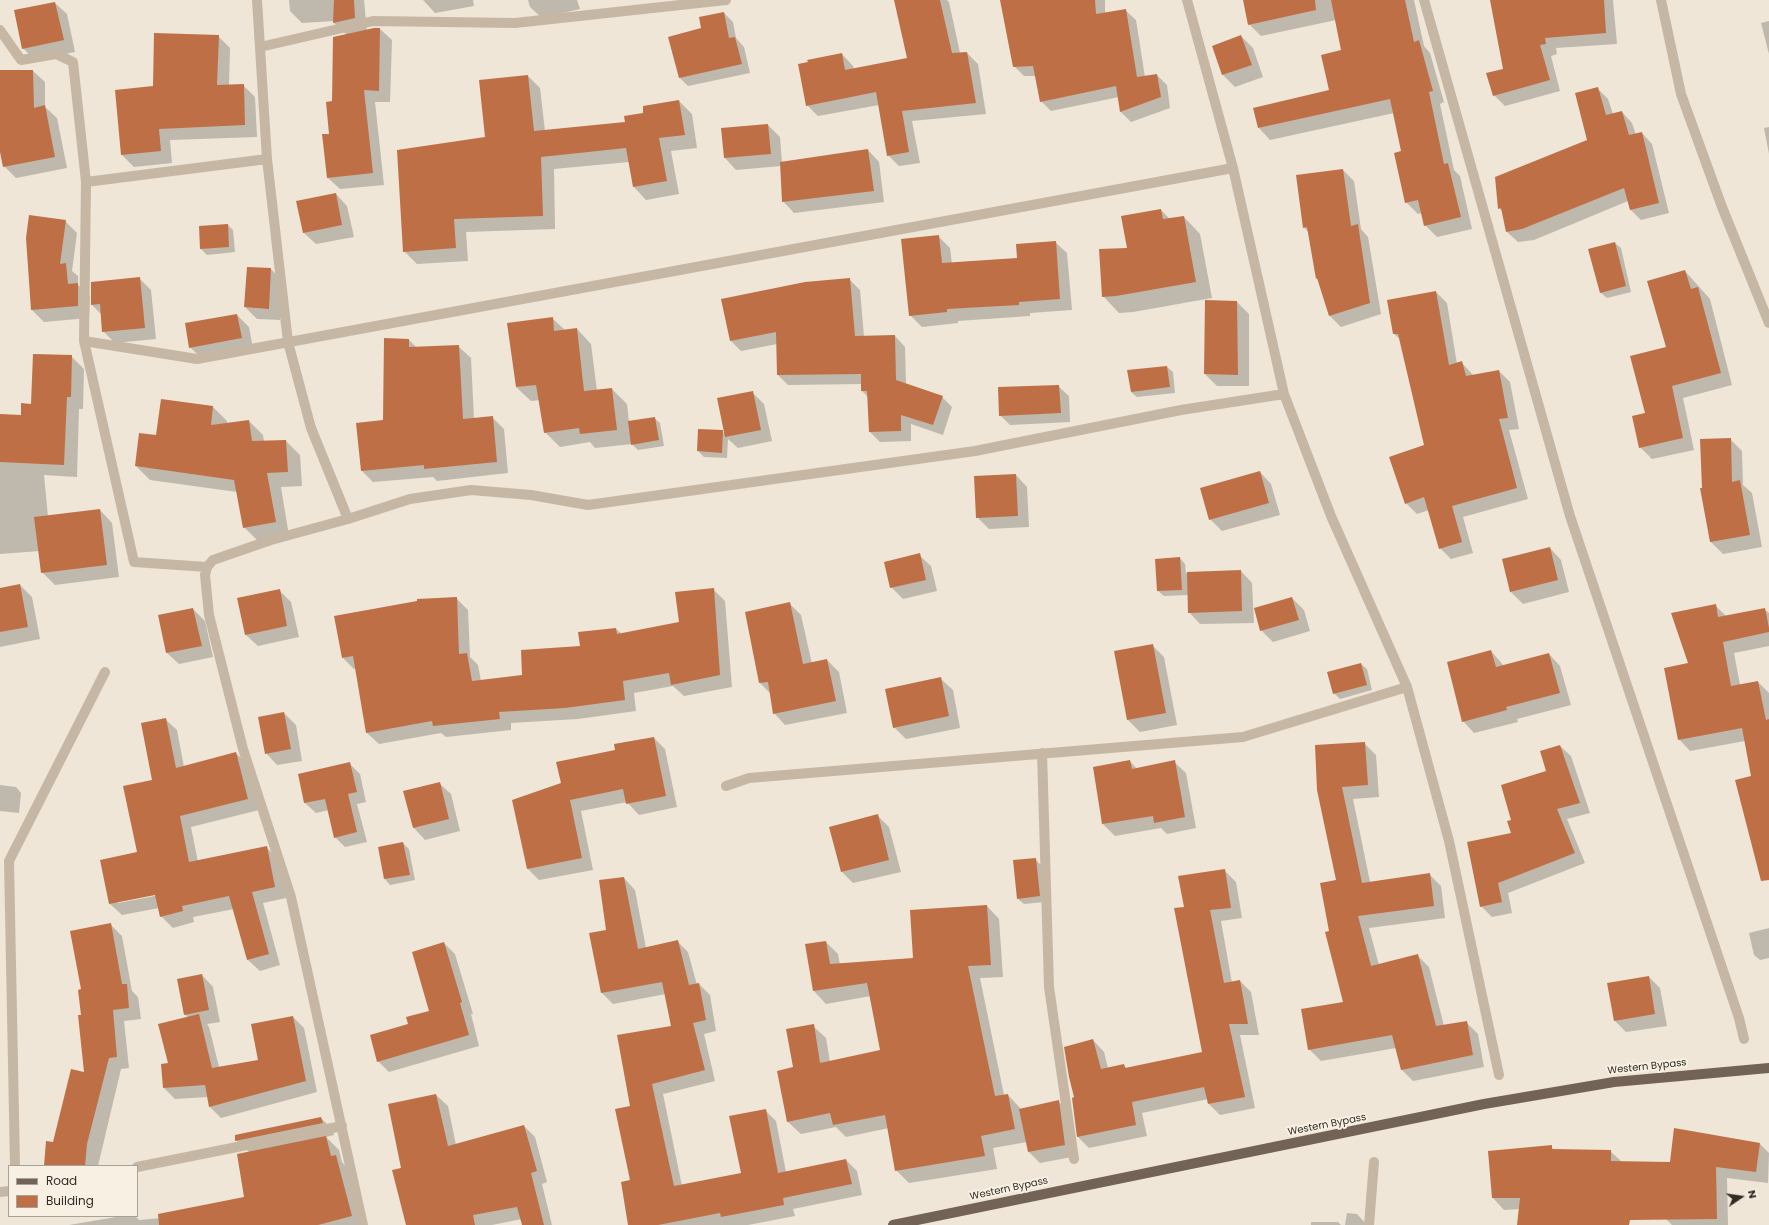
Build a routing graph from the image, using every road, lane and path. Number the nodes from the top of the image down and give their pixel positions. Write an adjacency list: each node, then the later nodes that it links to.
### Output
1 (257, 0): 7 (street)
2 (726, 0): 7 (street)
3 (1187, 0): 9 (street)
4 (1424, 0): 21 (street)
5 (1661, 0): 11 (street)
6 (0, 30): 10 (street)
7 (260, 47): 8 (street)
8 (267, 159): 10 (street); 13 (street)
9 (1233, 168): 13 (street); 14 (street)
10 (86, 182): 12 (street)
11 (1769, 323)
12 (84, 341): 13 (street); 16 (street)
13 (288, 342): 15 (street)
14 (1284, 394): 15 (street); 18 (street)
15 (348, 519): 16 (street)
16 (207, 567): 24 (street)
17 (105, 672): 27 (street)
18 (1407, 687): 19 (street); 23 (street)
19 (1042, 753): 20 (street); 25 (street)
20 (726, 786)
21 (1744, 1039)
22 (1769, 1068): 30 (main road, Western Bypass)
23 (1499, 1076)
24 (342, 1126): 28 (street); 29 (street)
25 (1074, 1159)
26 (1374, 1162): 31 (street)
27 (15, 1165)
28 (138, 1167)
29 (363, 1225)
30 (893, 1225)
31 (1369, 1225)

